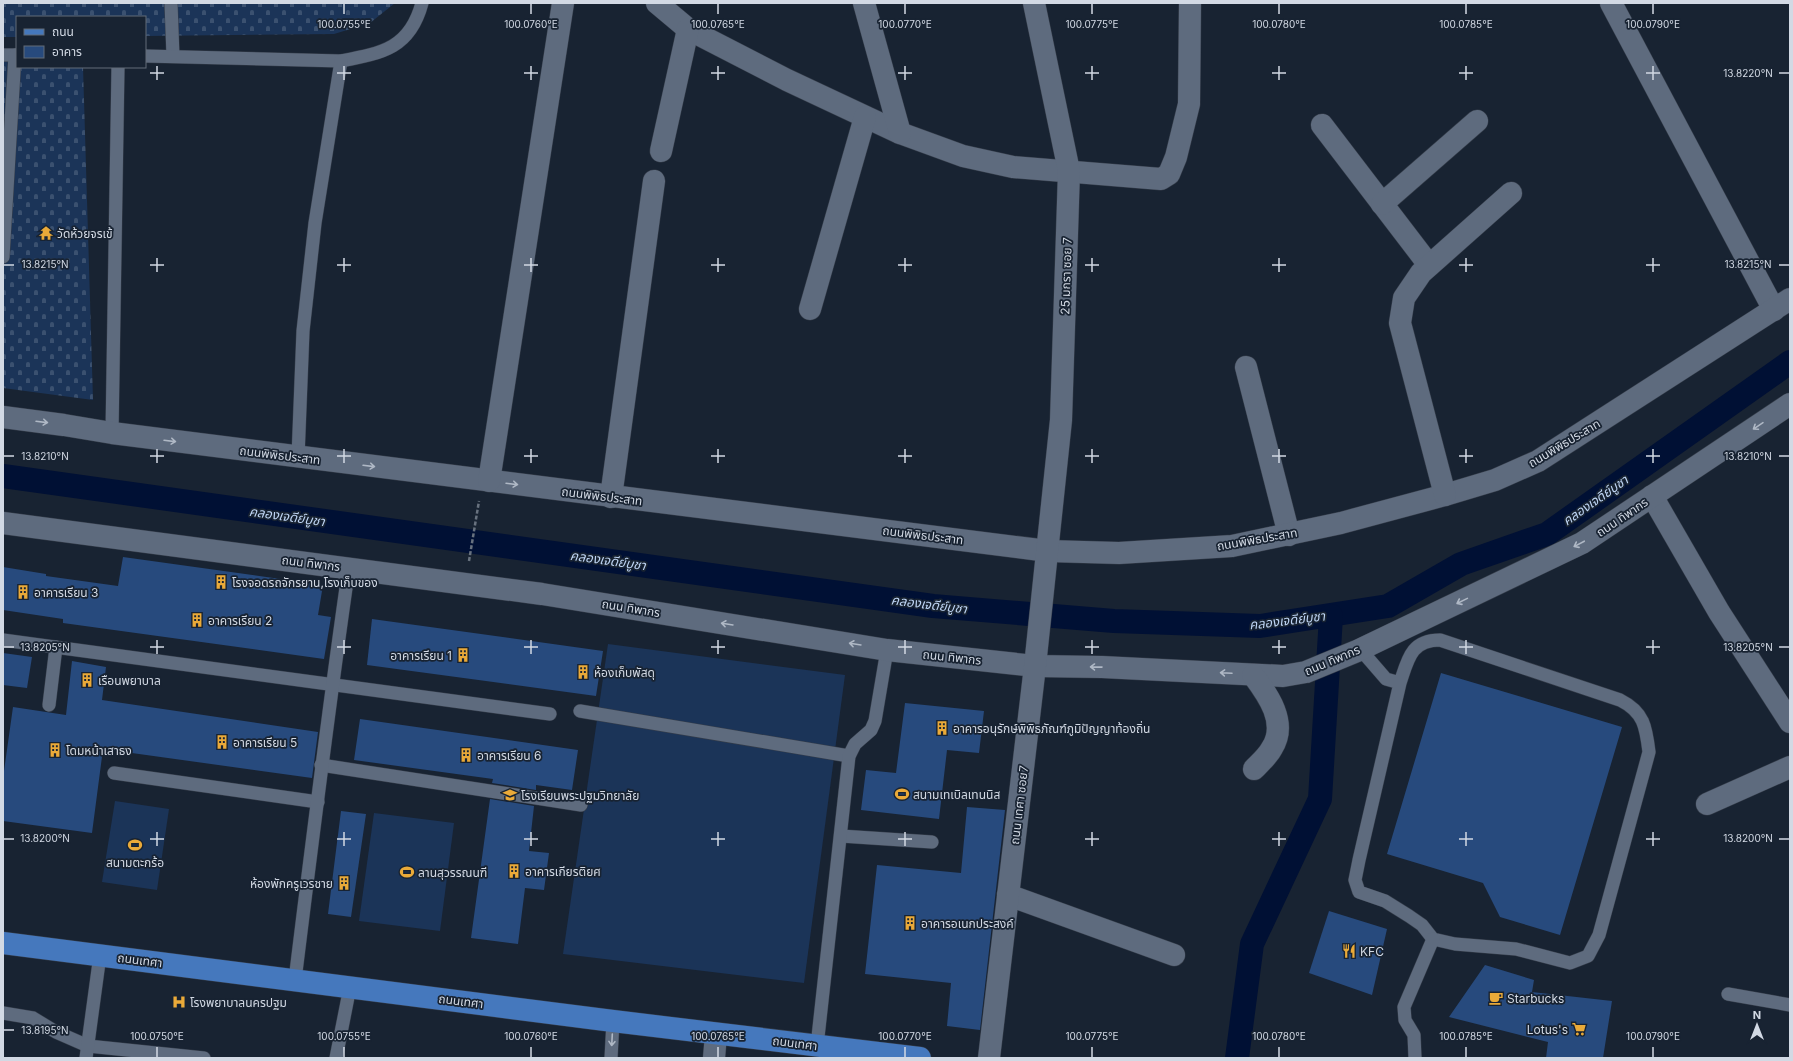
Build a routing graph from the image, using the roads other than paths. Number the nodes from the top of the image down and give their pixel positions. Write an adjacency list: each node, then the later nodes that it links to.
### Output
1 (171, 3): 12 (lane)
2 (422, 3): 13 (lane)
3 (563, 3): 33 (street)
4 (657, 3): 9 (street)
5 (864, 3): 18 (street)
6 (1034, 3): 20 (street, 25 มกรา ซอย 7)
7 (1190, 3): 20 (street)
8 (1611, 3): 26 (street)
9 (688, 29): 15 (street); 19 (street)
10 (12, 55): 24 (lane)
11 (146, 56): 12 (lane)
12 (174, 56): 13 (lane)
13 (341, 61): 32 (lane)
14 (118, 68): 31 (lane)
15 (865, 117): 18 (street); 27 (street)
16 (1477, 121): 23 (street)
17 (1322, 125): 23 (street)
18 (900, 134): 20 (street)
19 (661, 151)
20 (1069, 171): 39 (street, 25 มกรา ซอย 7)
21 (654, 181): 36 (street)
22 (1511, 193): 25 (street)
23 (1382, 204): 25 (street)
24 (3, 257)
25 (1429, 265): 34 (street)
26 (1782, 304): 34 (street, ถนนพิพิธประสาท)
27 (810, 309)
28 (1246, 366): 38 (street)
29 (1790, 404): 35 (street, ถนน ทิพากร, one-way to 35)
30 (3, 417): 31 (street, ถนนพิพิธประสาท, one-way to 31)
31 (112, 433): 32 (street, ถนนพิพิธประสาท, one-way to 32)
32 (298, 457): 33 (street, ถนนพิพิธประสาท, one-way to 33)
33 (484, 488): 36 (street, ถนนพิพิธประสาท, one-way to 36)
34 (1445, 495): 38 (street, ถนนพิพิธประสาท)
35 (1652, 496): 44 (street, ถนน ทิพากร, one-way to 44); 52 (street)
36 (611, 497): 39 (street, ถนนพิพิธประสาท)
37 (3, 523): 40 (street, ถนน ทิพากร)
38 (1289, 534): 39 (street, ถนนพิพิธประสาท)
39 (1046, 561): 45 (street, ถนน เทศา ซอย7)
40 (349, 567): 43 (street, ถนน ทิพากร, one-way to 40); 48 (lane)
41 (3, 640): 42 (lane)
42 (56, 647): 48 (lane); 49 (lane)
43 (887, 650): 45 (street, ถนน ทิพากร); 53 (lane)
44 (1358, 650): 46 (street, ถนน ทิพากร); 47 (lane)
45 (1035, 666): 46 (street, ถนน ทิพากร, one-way to 45); 63 (street, ถนน เทศา ซอย7)
46 (1253, 675): 56 (street)
47 (1400, 683): 64 (lane); 64 (lane)
48 (332, 684): 51 (lane); 54 (lane)
49 (49, 705)
50 (580, 711): 53 (lane)
51 (550, 714)
52 (1790, 722)
53 (849, 756): 61 (lane)
54 (321, 765): 58 (lane); 60 (lane)
55 (1790, 767): 59 (street)
56 (1254, 770)
57 (114, 772): 58 (lane)
58 (318, 802): 68 (lane)
59 (1707, 804)
60 (581, 805)
61 (841, 836): 62 (lane); 75 (lane)
62 (932, 842)
63 (1008, 895): 67 (street); 82 (street, ถนน เทศา ซอย7)
64 (1433, 939): 83 (lane)
65 (3, 943): 66 (main road, ถนนเทศา)
66 (100, 955): 68 (main road, ถนนเทศา); 76 (lane)
67 (1174, 955)
68 (295, 980): 69 (main road, ถนนเทศา)
69 (350, 987): 73 (main road, ถนนเทศา); 78 (lane)
70 (1728, 994): 71 (lane)
71 (1790, 1005)
72 (3, 1014): 76 (lane)
73 (613, 1021): 74 (main road, ถนนเทศา); 79 (lane, one-way to 79)
74 (716, 1034): 75 (main road, ถนนเทศา); 80 (street)
75 (817, 1046): 81 (main road, ถนนเทศา)
76 (87, 1052): 77 (lane)
77 (204, 1058)
78 (336, 1058)
79 (612, 1058)
80 (714, 1058)
81 (920, 1058)
82 (989, 1058)
83 (1414, 1058)

